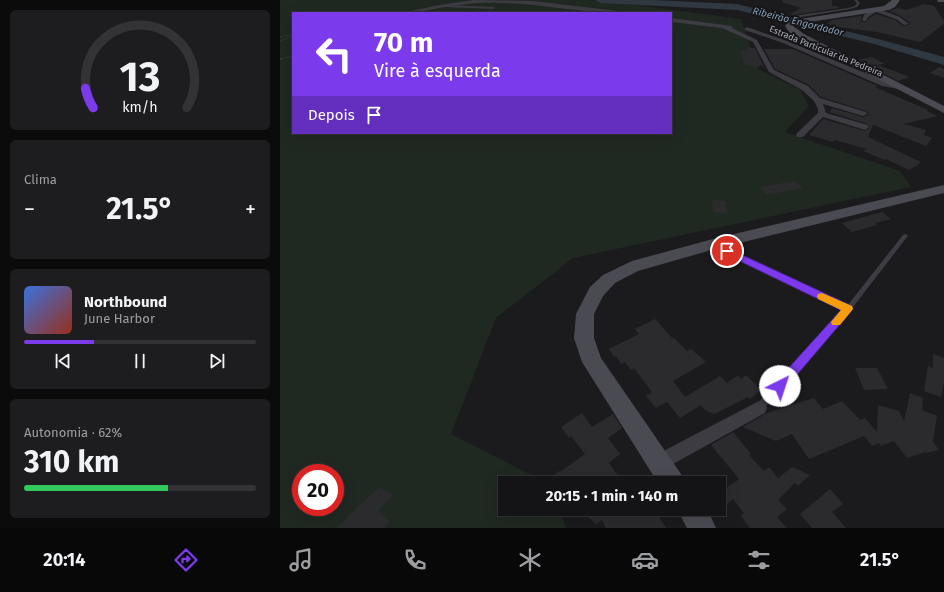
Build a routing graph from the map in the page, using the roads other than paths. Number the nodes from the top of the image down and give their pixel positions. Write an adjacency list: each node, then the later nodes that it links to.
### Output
1 (855, 0): 10 (lane)
2 (896, 0): 5 (main road)
3 (446, 6): 4 (lane); 6 (street); 7 (street)
4 (494, 8)
5 (875, 10): 9 (street); 10 (main road); 11 (street)
6 (412, 12)
7 (608, 12)
8 (672, 20): 12 (street, Estrada Particular da Pedreira)
9 (864, 20)
10 (793, 22): 14 (main road)
11 (906, 24)
12 (723, 26): 13 (street, Estrada Particular da Pedreira); 16 (street)
13 (747, 29): 14 (street, Estrada Particular da Pedreira); 15 (street, Estrada Particular da Pedreira)
14 (801, 36): 15 (main road)
15 (898, 87): 17 (main road)
16 (817, 100): 18 (street); 19 (street)
17 (944, 110)
18 (822, 114): 20 (street); 21 (street)
19 (863, 114)
20 (865, 127)
21 (800, 135)
22 (944, 189): 24 (main road)
23 (905, 236): 25 (lane)
24 (712, 244): 25 (lane); 27 (main road)
25 (848, 309): 26 (lane)
26 (759, 408): 27 (street)
27 (658, 463): 28 (main road)
28 (667, 476)
29 (695, 516): 30 (main road)
30 (703, 528)

